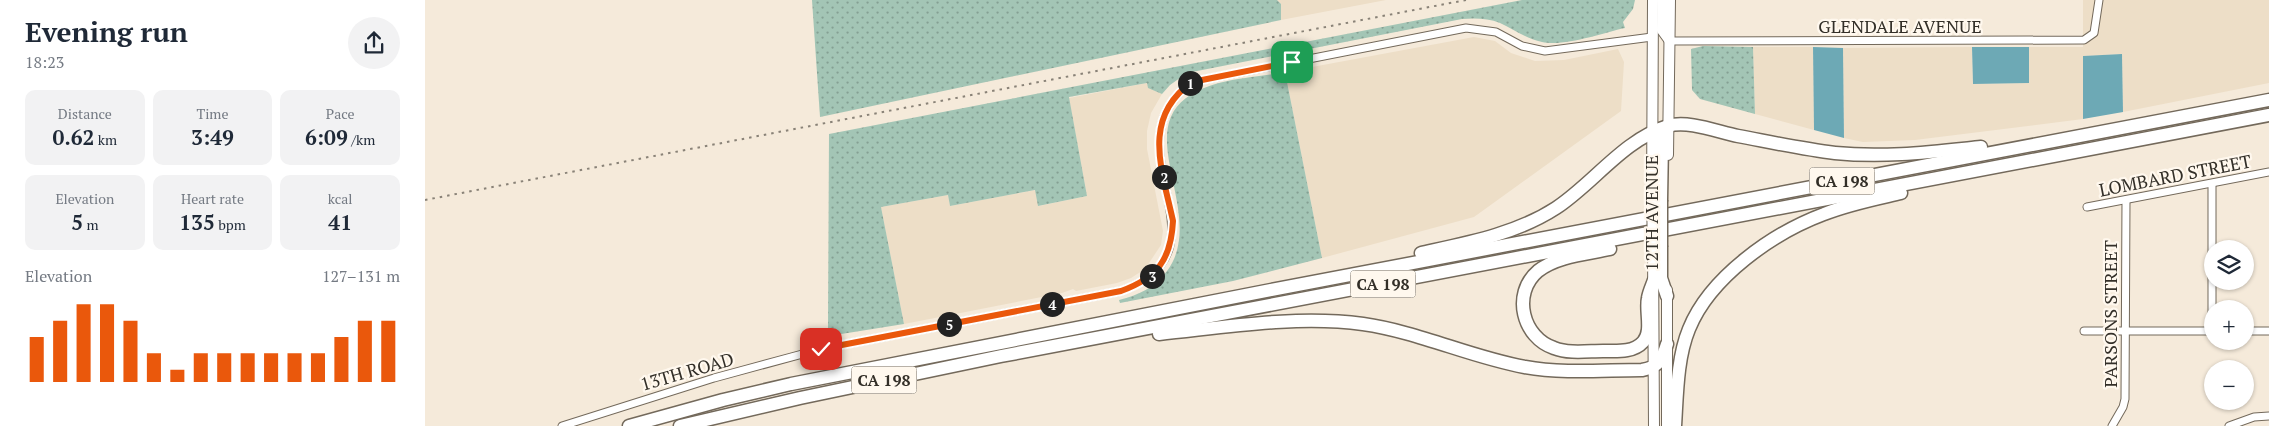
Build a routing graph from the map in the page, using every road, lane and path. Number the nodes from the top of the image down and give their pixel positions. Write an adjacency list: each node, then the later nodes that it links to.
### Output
1 (1653, 0): 5 (main road, 12TH AVENUE)
2 (1663, 0): 6 (main road)
3 (1670, 0): 6 (main road, 12TH AVENUE)
4 (2099, 0): 6 (street, GLENDALE AVENUE)
5 (1652, 37): 10 (main road, 12TH AVENUE); 33 (street, 13TH ROAD)
6 (1670, 41): 9 (main road, 12TH AVENUE)
7 (2269, 100): 11 (highway, CA 198)
8 (2269, 115): 12 (highway, CA 198)
9 (1669, 125): 10 (highway); 11 (highway); 15 (main road, 12TH AVENUE)
10 (1653, 132): 15 (highway); 21 (highway)
11 (2044, 143): 21 (highway, CA 198)
12 (2018, 163): 18 (highway, CA 198); 38 (highway)
13 (2269, 172): 14 (street, LOMBARD STREET)
14 (2212, 184): 16 (street, LOMBARD STREET); 23 (street)
15 (1660, 199): 19 (highway, bridge)
16 (2126, 200): 17 (street, LOMBARD STREET); 25 (street, PARSONS STREET)
17 (2087, 207)
18 (1677, 228): 20 (highway); 29 (highway, CA 198)
19 (1660, 248): 20 (main road, 12TH AVENUE); 22 (highway)
20 (1654, 280): 31 (main road, 12TH AVENUE)
21 (1271, 290): 34 (highway, CA 198)
22 (1667, 296): 30 (main road, 12TH AVENUE)
23 (2212, 300)
24 (2084, 330): 25 (street)
25 (2126, 331): 28 (street); 39 (street, PARSONS STREET)
26 (2254, 331): 27 (street)
27 (2269, 331)
28 (2204, 332)
29 (1089, 340): 31 (highway); 35 (highway, CA 198)
30 (1667, 344): 31 (highway); 37 (main road, 12TH AVENUE)
31 (1654, 368): 36 (main road, 12TH AVENUE)
32 (2269, 416): 40 (street)
33 (562, 426)
34 (629, 426)
35 (681, 426)
36 (1654, 426)
37 (1667, 426)
38 (1675, 426)
39 (2112, 426)
40 (2229, 426)

